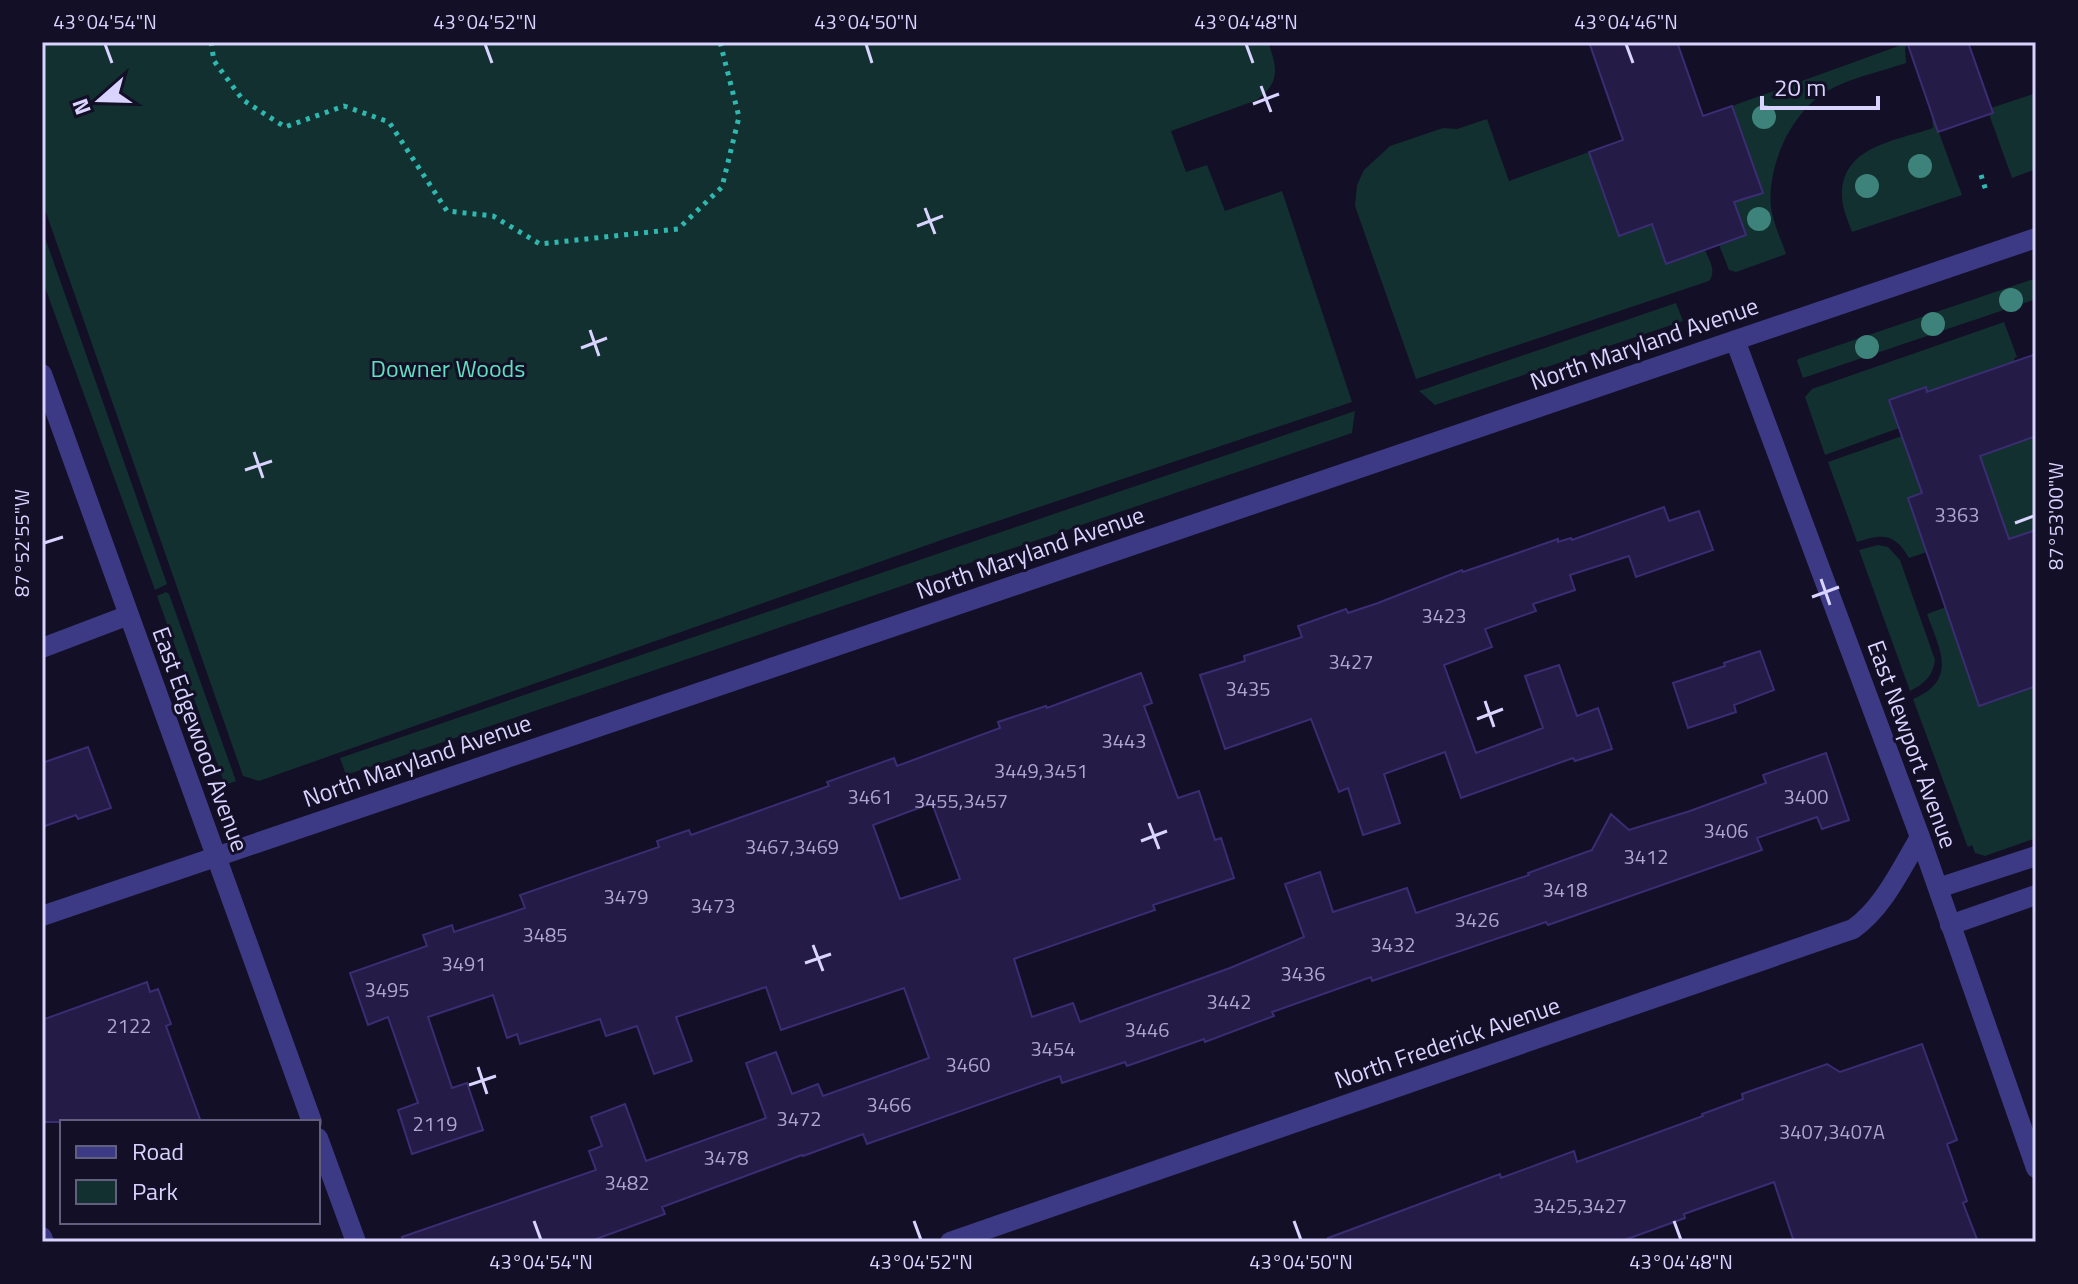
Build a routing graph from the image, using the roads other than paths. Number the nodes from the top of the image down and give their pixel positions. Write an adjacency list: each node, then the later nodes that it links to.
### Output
1 (2036, 238): 2 (street, North Maryland Avenue)
2 (1735, 340): 6 (street, East Newport Avenue); 7 (street, North Maryland Avenue)
3 (42, 374): 4 (street, East Edgewood Avenue)
4 (129, 615): 5 (street); 7 (street, East Edgewood Avenue)
5 (42, 648)
6 (1920, 837): 9 (street, East Newport Avenue); 17 (street, North Frederick Avenue)
7 (216, 855): 11 (street, North Maryland Avenue); 13 (street, East Edgewood Avenue)
8 (2036, 856): 9 (street)
9 (1938, 888): 12 (street, East Newport Avenue)
10 (2036, 895): 12 (street)
11 (42, 916)
12 (1950, 925): 15 (street, East Newport Avenue)
13 (311, 1120)
14 (320, 1143): 16 (street)
15 (2036, 1168)
16 (356, 1242)
17 (950, 1242)

